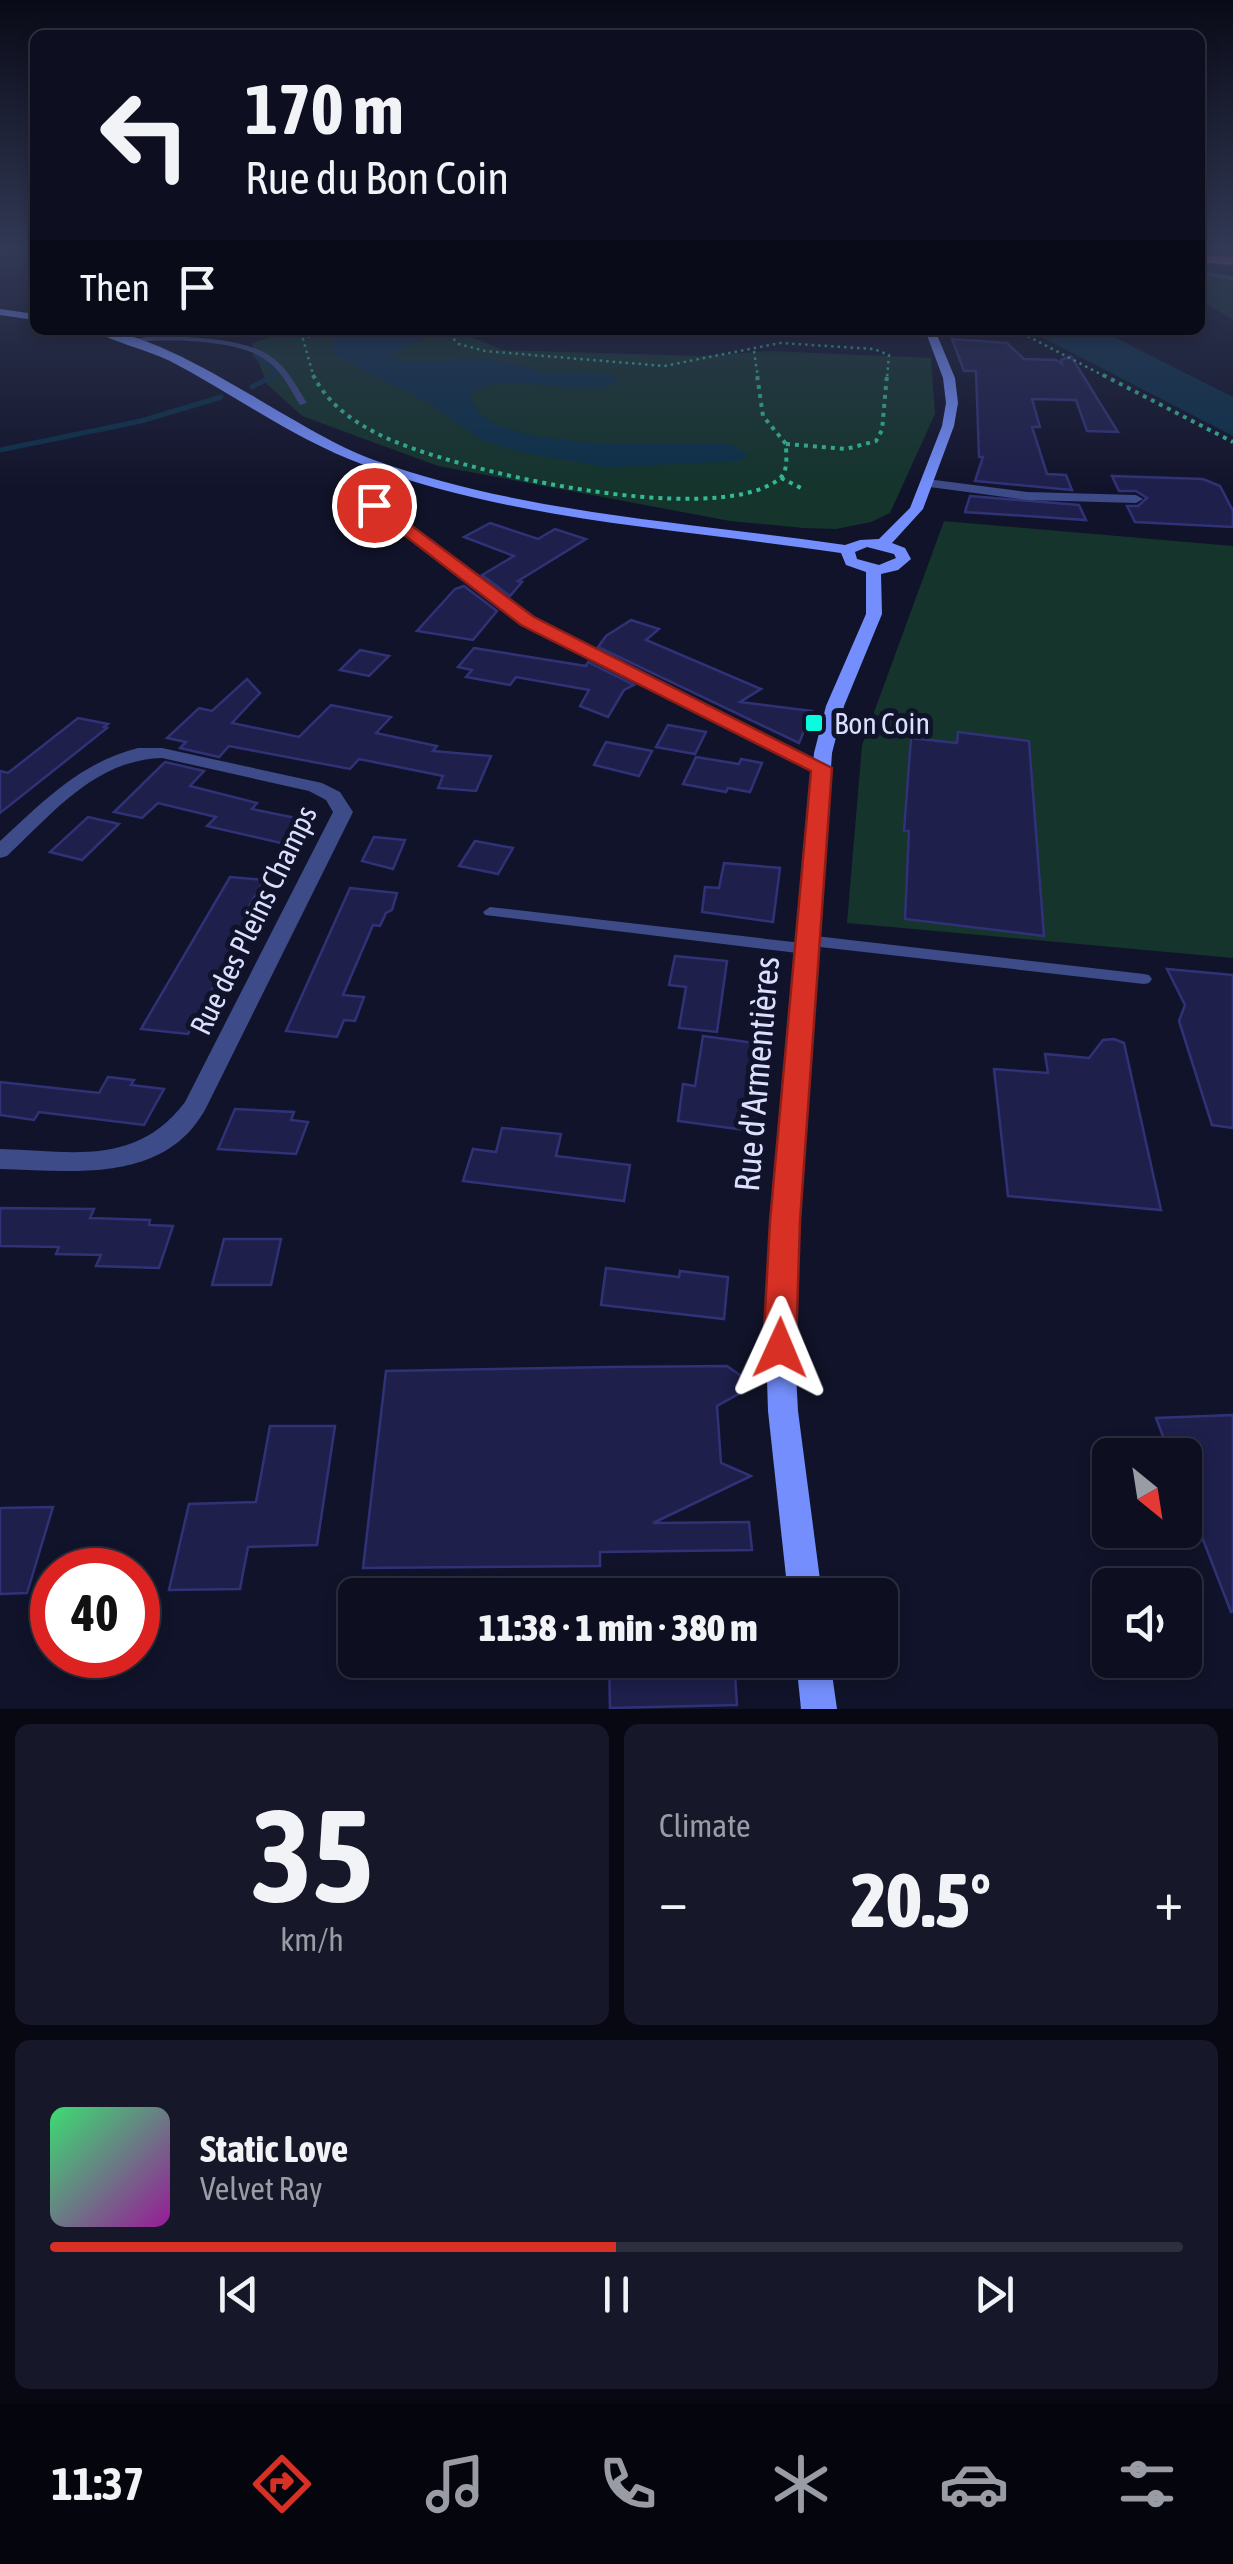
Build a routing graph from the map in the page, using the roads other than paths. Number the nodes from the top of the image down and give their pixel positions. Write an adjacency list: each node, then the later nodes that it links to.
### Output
1 (115, 335): 3 (main road)
2 (932, 335): 5 (main road)
3 (132, 340): 4 (lane); 9 (main road)
4 (303, 403)
5 (927, 482): 7 (street); 8 (main road)
6 (364, 492): 11 (street)
7 (1136, 499)
8 (882, 544): 9 (main road); 10 (main road)
9 (847, 550): 10 (main road)
10 (873, 569): 11 (main road, Rue d'Armentières)
11 (822, 768): 14 (main road, Rue d'Armentières)
12 (0, 852): 16 (street, Rue des Pleins Champs)
13 (490, 912): 14 (lane)
14 (807, 944): 15 (lane); 17 (main road, Rue d'Armentières)
15 (1144, 979)
16 (0, 1159)
17 (803, 1578)
18 (815, 1678): 19 (main road)
19 (819, 1709)

